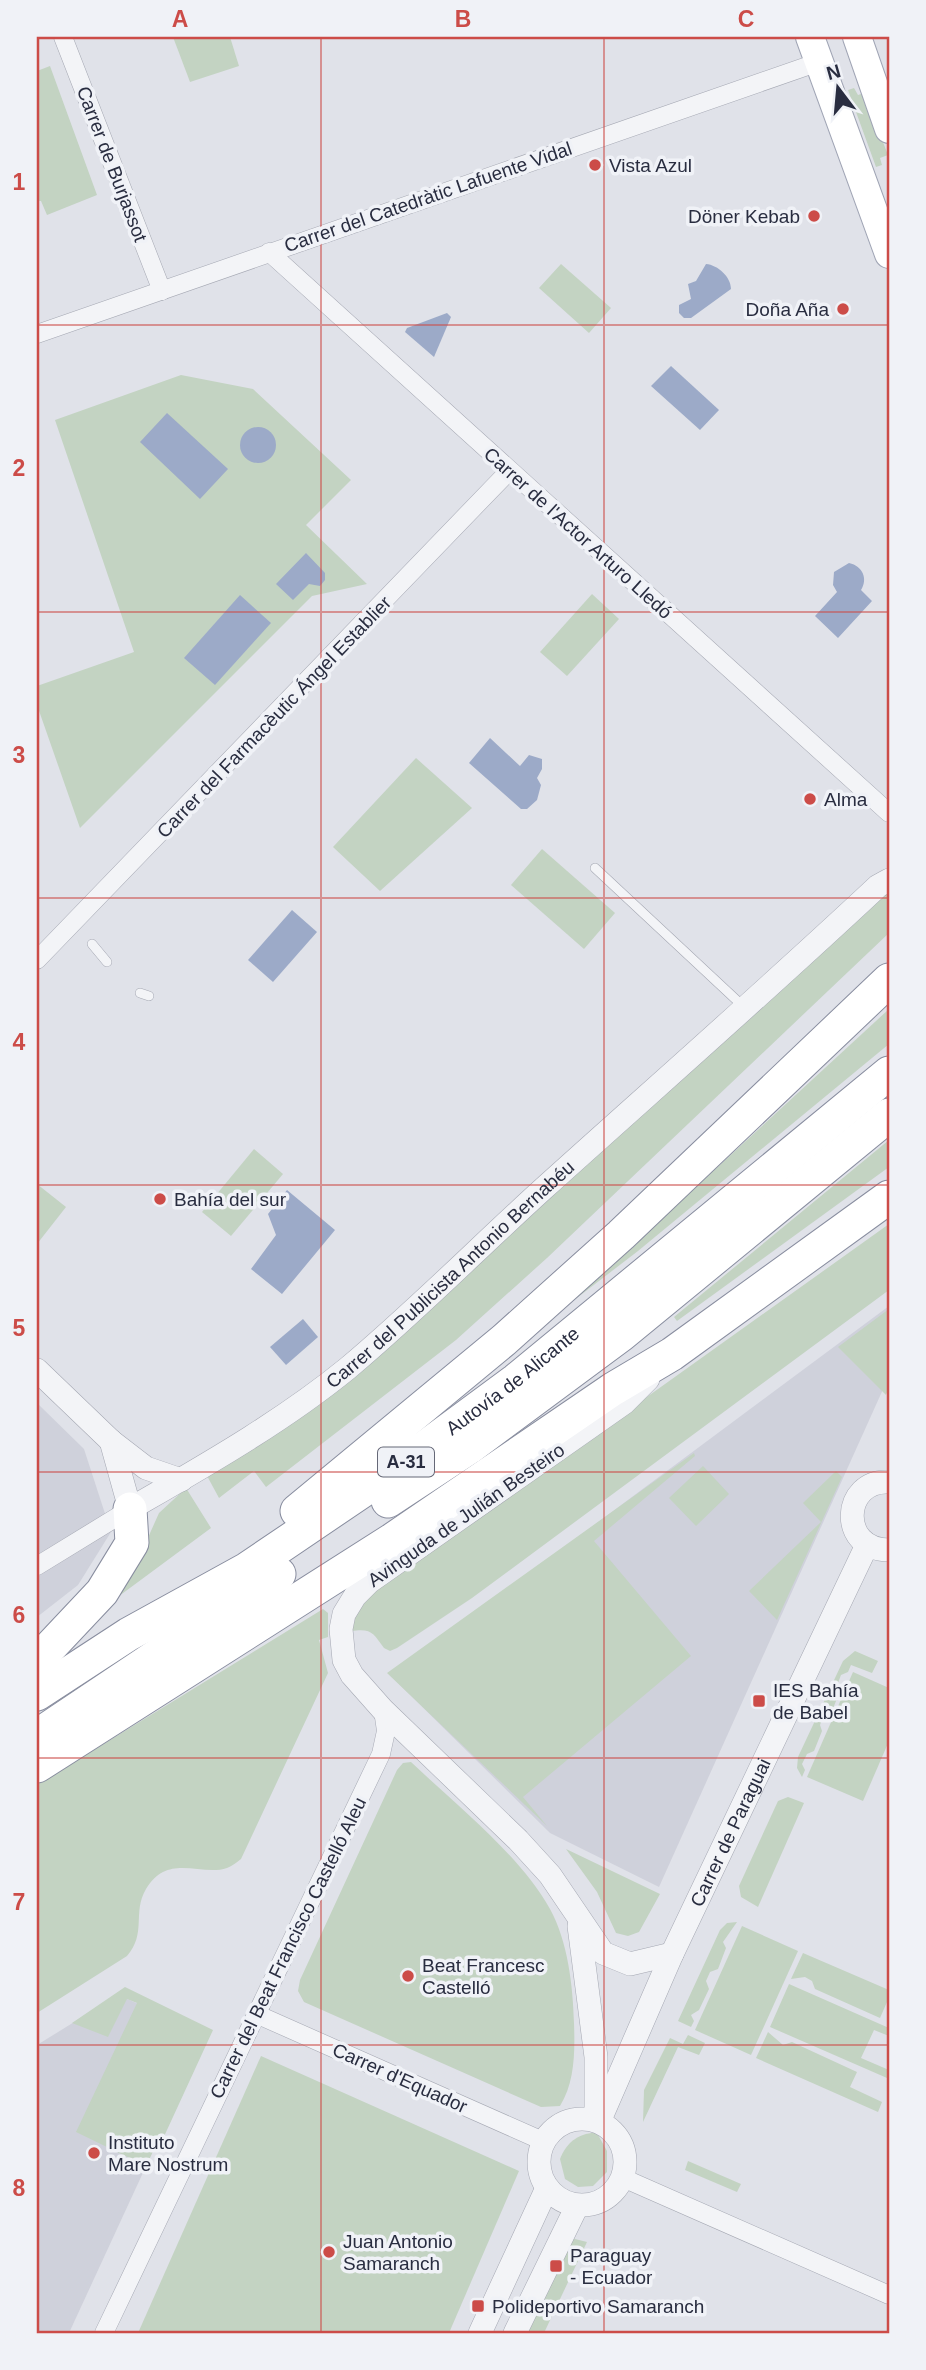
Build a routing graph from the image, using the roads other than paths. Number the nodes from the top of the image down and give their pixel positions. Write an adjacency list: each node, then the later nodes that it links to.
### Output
1 (63, 37): 7 (street, Carrer de Burjassot)
2 (857, 37): 4 (main road)
3 (815, 49): 5 (street, Carrer del Catedràtic Lafuente Vidal); 6 (main road)
4 (889, 130)
5 (270, 252): 7 (street, Carrer del Catedràtic Lafuente Vidal); 9 (street, Carrer de l'Actor Arturo Lledó)
6 (889, 254)
7 (162, 291): 8 (street, Carrer del Catedràtic Lafuente Vidal)
8 (37, 334)
9 (509, 471): 10 (street, Carrer de l'Actor Arturo Lledó); 14 (street, Carrer del Farmacèutic Ángel Establier)
10 (889, 813)
11 (595, 868): 17 (lane)
12 (889, 880): 17 (street, Carrer del Publicista Antonio Bernabéu)
13 (92, 944): 15 (lane)
14 (37, 960)
15 (107, 962)
16 (889, 980): 29 (highway)
17 (747, 1009): 24 (street, Carrer del Publicista Antonio Bernabéu)
18 (889, 1073): 29 (highway, Autovía de Alicante / A-31)
19 (889, 1115): 33 (highway, Autovía de Alicante / A-31)
20 (889, 1197): 21 (highway)
21 (672, 1354): 32 (street, Avinguda de Julián Besteiro); 34 (highway)
22 (37, 1370): 23 (street)
23 (111, 1441): 24 (street); 26 (street)
24 (181, 1480): 26 (street, Carrer del Publicista Antonio Bernabéu)
25 (888, 1480): 27 (street)
26 (130, 1509): 28 (street); 30 (highway)
27 (878, 1547): 36 (street, Carrer de Paraguai)
28 (37, 1566)
29 (129, 1634): 31 (highway, Autovía de Alicante / A-31)
30 (37, 1661)
31 (37, 1694)
32 (383, 1710): 35 (street, Avinguda de Julián Besteiro); 37 (street, Carrer del Beat Francisco Castelló Aleu)
33 (37, 1736)
34 (37, 1766)
35 (578, 1920): 36 (street, Avinguda de Julián Besteiro); 38 (street, Avinguda de Julián Besteiro)
36 (672, 1954): 38 (street, Carrer de Paraguai)
37 (256, 2014): 39 (street, Carrer d'Equador); 44 (street, Carrer del Beat Francisco Castelló Aleu)
38 (597, 2122): 39 (street); 40 (street)
39 (545, 2142): 41 (street)
40 (623, 2178): 42 (street); 43 (street)
41 (547, 2188): 42 (street); 45 (street)
42 (577, 2206): 46 (street)
43 (889, 2295)
44 (104, 2333)
45 (480, 2333)
46 (515, 2333)

